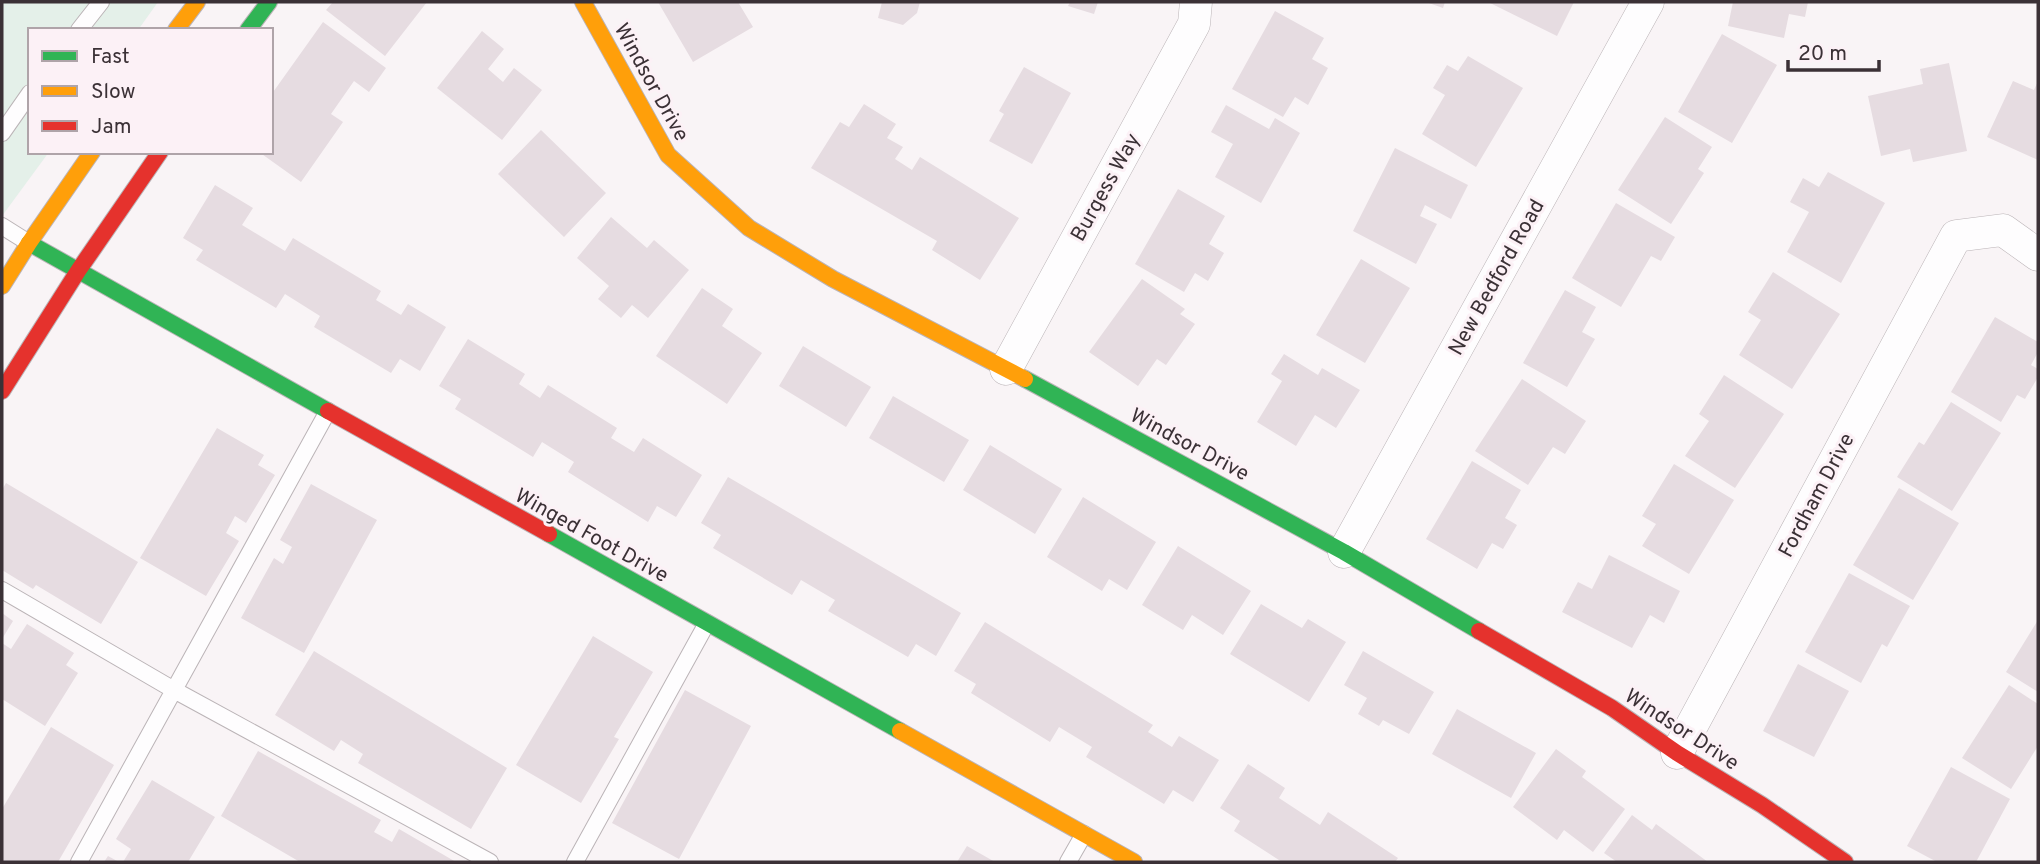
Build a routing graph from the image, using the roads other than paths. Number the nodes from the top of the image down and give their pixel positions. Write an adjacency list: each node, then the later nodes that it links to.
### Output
1 (101, 2): 7 (lane)
2 (197, 2): 8 (street)
3 (269, 2): 9 (street)
4 (583, 2): 19 (street, Windsor Drive)
5 (1196, 2): 19 (street, Burgess Way)
6 (1648, 2): 22 (street, New Bedford Road)
7 (81, 28)
8 (178, 28)
9 (250, 28)
10 (28, 96): 11 (lane)
11 (2, 133)
12 (91, 154): 15 (street)
13 (159, 154): 17 (street)
14 (2, 226): 15 (lane)
15 (29, 243): 17 (street, Winged Foot Drive); 18 (street)
16 (2038, 255): 26 (street, Fordham Drive)
17 (78, 271): 20 (street); 21 (street, Winged Foot Drive)
18 (2, 286)
19 (1006, 369): 22 (street, Windsor Drive)
20 (2, 391)
21 (328, 411): 24 (street, Winged Foot Drive); 25 (lane)
22 (1344, 552): 26 (street, Windsor Drive)
23 (2, 590): 25 (lane)
24 (707, 623): 27 (street, Winged Foot Drive); 30 (lane)
25 (174, 690): 28 (lane); 29 (lane)
26 (1677, 753): 33 (street, Windsor Drive)
27 (1084, 834): 31 (lane); 32 (street, Winged Foot Drive)
28 (79, 862)
29 (490, 862)
30 (575, 862)
31 (1068, 862)
32 (1134, 862)
33 (1844, 862)

